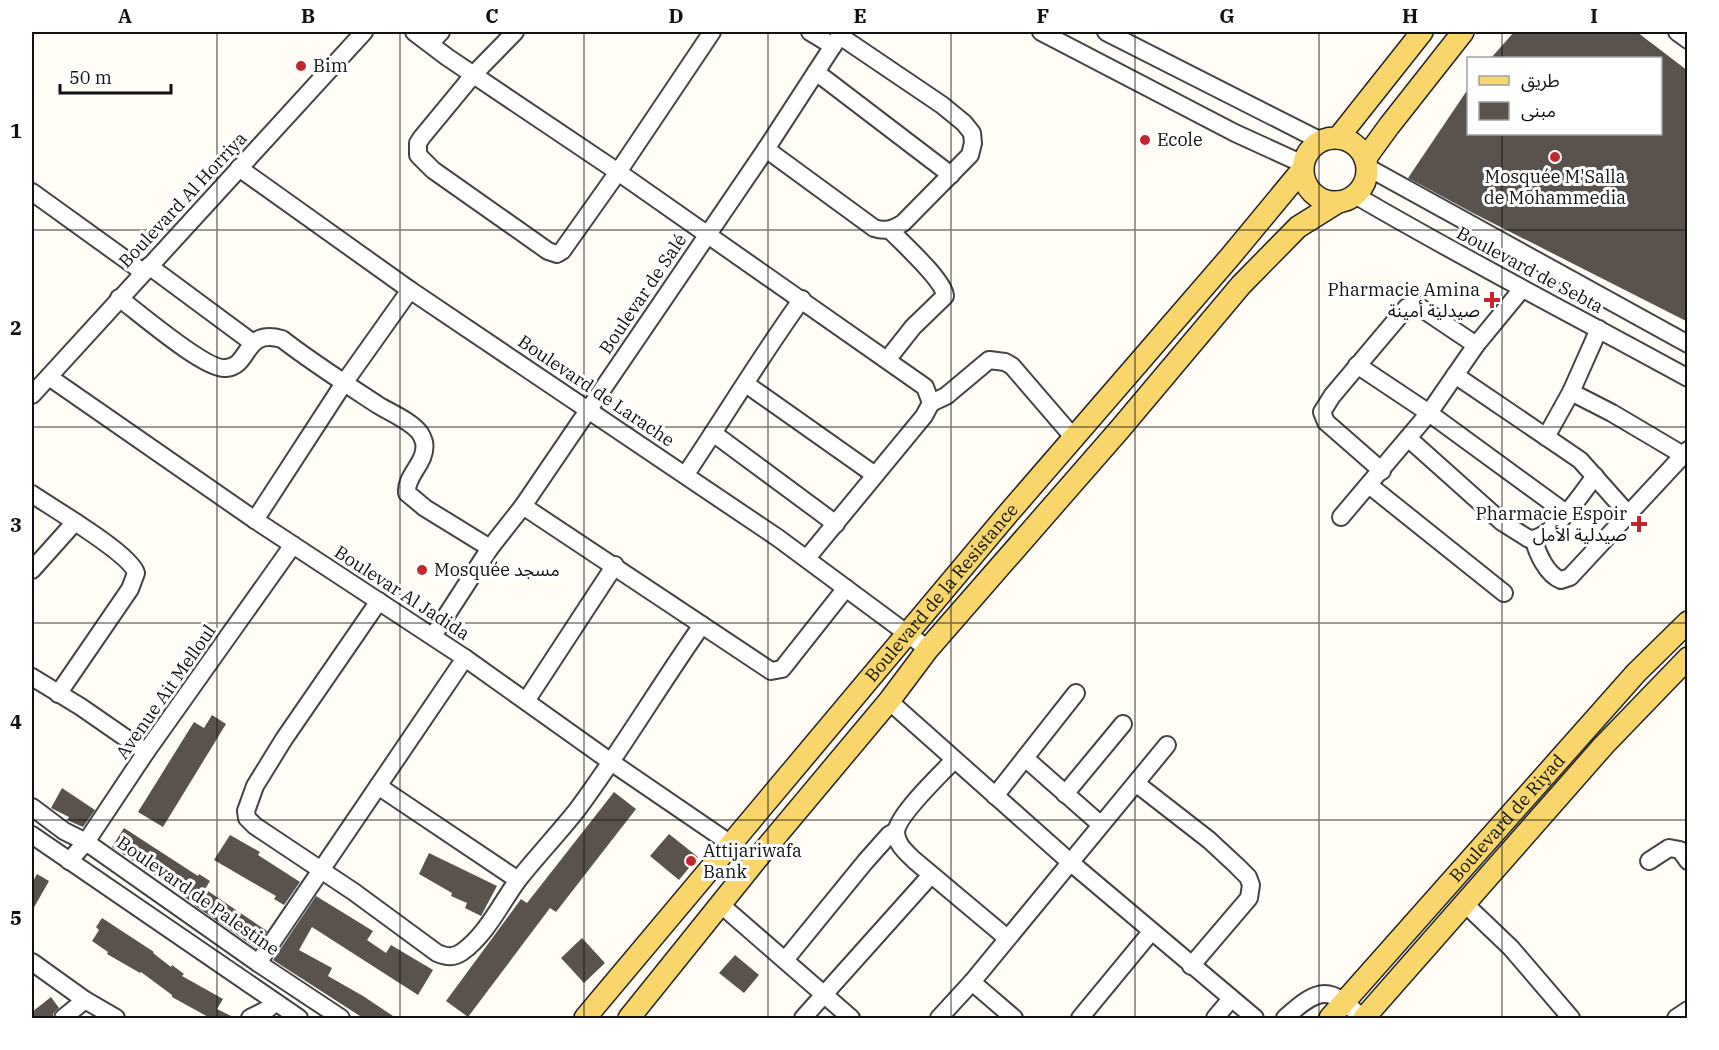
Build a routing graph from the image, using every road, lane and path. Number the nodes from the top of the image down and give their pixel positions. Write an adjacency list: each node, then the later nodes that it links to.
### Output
1 (364, 32): 20 (street, Boulevard Al Horriya)
2 (414, 32): 11 (street)
3 (515, 32): 15 (street)
4 (712, 32): 21 (street)
5 (810, 32): 12 (street)
6 (1041, 32): 19 (street)
7 (1106, 32): 16 (street)
8 (1422, 32): 16 (main road)
9 (1463, 32): 18 (main road)
10 (1677, 32): 13 (street)
11 (436, 38): 15 (street)
12 (838, 38): 14 (street, Boulevar de Salé); 22 (street)
13 (1688, 40)
14 (816, 72): 17 (street, Boulevar de Salé); 22 (street)
15 (474, 74): 21 (street); 21 (street)
16 (1330, 139): 18 (main road); 19 (main road)
17 (766, 149): 25 (street); 26 (street, Boulevar de Salé)
18 (1366, 163): 24 (main road); 34 (street, Boulevard de Sebta)
19 (1303, 167): 24 (main road); 50 (main road, Boulevard de la Resistance)
20 (240, 168): 27 (street, Boulevard Al Horriya); 28 (street, Boulevard de Larache)
21 (618, 172): 26 (street)
22 (951, 175): 25 (street)
23 (32, 192): 27 (street)
24 (1347, 198): 29 (street, Boulevard de Sebta); 79 (main road, Boulevard de la Resistance)
25 (890, 230): 36 (street)
26 (707, 234): 31 (street); 46 (street, Boulevar de Salé)
27 (146, 269): 30 (street, Boulevard Al Horriya); 33 (street)
28 (410, 290): 41 (street); 46 (street, Boulevard de Larache)
29 (1521, 290): 32 (street, Boulevard de Sebta); 35 (street)
30 (119, 298): 33 (street); 39 (street, Boulevard Al Horriya)
31 (802, 299): 36 (street); 42 (street)
32 (1599, 329): 40 (street, Boulevard de Sebta); 43 (street)
33 (253, 343): 41 (street)
34 (1688, 344)
35 (1476, 345): 37 (street); 38 (street)
36 (886, 360): 45 (street)
37 (1357, 365): 47 (street); 53 (street)
38 (1455, 375): 47 (street); 49 (street)
39 (49, 377): 44 (street, Boulevard Al Horriya); 63 (street, Boulevar Al Jadida)
40 (1688, 378)
41 (344, 383): 63 (street); 68 (street)
42 (746, 384): 48 (street); 55 (street)
43 (1571, 392): 49 (street); 52 (street)
44 (32, 395)
45 (931, 403): 50 (street); 55 (street)
46 (588, 410): 54 (street, Boulevard de Larache); 59 (street, Boulevar de Salé)
47 (1429, 413): 51 (street); 60 (street)
48 (713, 434): 54 (street); 65 (street)
49 (1546, 437): 56 (street)
50 (1074, 438): 77 (main road, Boulevard de la Resistance)
51 (1408, 438): 53 (street); 66 (street)
52 (1685, 453): 61 (street)
53 (1382, 471): 57 (street)
54 (686, 474): 69 (street, Boulevard de Larache)
55 (875, 475): 65 (street)
56 (1595, 476): 60 (street); 61 (street)
57 (1369, 485): 62 (street); 73 (street)
58 (32, 494): 64 (street)
59 (523, 506): 68 (street, Boulevar de Salé); 70 (street)
60 (1566, 513): 66 (street)
61 (1629, 515): 66 (street)
62 (1341, 518)
63 (255, 520): 67 (street, Boulevar Al Jadida)
64 (75, 522): 71 (street); 84 (street)
65 (836, 524): 69 (street)
66 (1534, 540)
67 (293, 545): 74 (street, Boulevar Al Jadida); 89 (street, Avenue Ait Melloul)
68 (490, 548): 78 (street, Boulevar de Salé)
69 (807, 558): 72 (street, Boulevard de Larache)
70 (615, 565): 76 (street); 85 (street)
71 (32, 570)
72 (846, 588): 76 (street); 77 (street, Boulevard de Larache)
73 (1504, 592)
74 (379, 601): 78 (street, Boulevar Al Jadida); 107 (street)
75 (1688, 621): 122 (main road, Boulevard de Riyad)
76 (702, 625): 92 (street)
77 (908, 635): 79 (street, Boulevard de Larache); 102 (main road, Boulevard de la Resistance)
78 (432, 636): 80 (street, Boulevar Al Jadida)
79 (928, 649): 86 (main road, Boulevard de la Resistance)
80 (465, 658): 85 (street, Boulevar Al Jadida); 94 (street)
81 (1688, 658): 111 (main road, Boulevard de Riyad)
82 (32, 677): 84 (street)
83 (1076, 693): 90 (street)
84 (58, 694): 89 (street)
85 (526, 701): 92 (street, Boulevar Al Jadida)
86 (889, 701): 91 (street); 110 (main road, Boulevard de la Resistance)
87 (1124, 724): 95 (street)
88 (1167, 745): 93 (street)
89 (147, 752): 101 (street, Avenue Ait Melloul)
90 (1025, 758): 95 (street); 96 (street)
91 (954, 759): 96 (street); 99 (street)
92 (611, 762): 102 (street, Boulevar Al Jadida); 109 (street)
93 (1137, 784): 98 (street); 117 (street)
94 (378, 786): 107 (street); 109 (street)
95 (1065, 794): 98 (street)
96 (995, 796): 106 (street)
97 (32, 807): 101 (street, Boulevard de Palestine)
98 (1100, 824): 106 (street)
99 (896, 831): 108 (street); 114 (street)
100 (32, 835): 103 (street)
101 (86, 842): 103 (street, Avenue Ait Melloul); 116 (street, Boulevard de Palestine)
102 (731, 844): 130 (main road, Boulevard de la Resistance)
103 (69, 861): 123 (street)
104 (1649, 861): 105 (street)
105 (1688, 861)
106 (1070, 862): 112 (street); 113 (street)
107 (320, 868): 109 (street); 116 (street)
108 (932, 875): 113 (street); 119 (street)
109 (518, 880)
110 (720, 904): 114 (street); 131 (main road, Boulevard de la Resistance)
111 (1465, 904): 141 (main road, Boulevard de Riyad); 142 (street)
112 (1151, 932): 117 (street); 136 (street)
113 (1007, 938): 118 (street)
114 (785, 960): 119 (street)
115 (32, 962): 121 (street)
116 (258, 963): 125 (street, Boulevard de Palestine)
117 (1191, 966): 120 (street)
118 (972, 982): 134 (street); 135 (street)
119 (823, 995): 132 (street); 133 (street)
120 (1231, 999): 137 (street); 138 (street)
121 (85, 1000): 126 (street); 127 (street)
122 (1345, 1001): 139 (street); 140 (main road, Boulevard de Riyad); 141 (street)
123 (275, 1002): 128 (street); 129 (street)
124 (1688, 1010): 143 (street)
125 (336, 1017)
126 (63, 1018)
127 (116, 1018)
128 (250, 1018)
129 (299, 1018)
130 (585, 1018)
131 (629, 1018)
132 (803, 1018)
133 (851, 1018)
134 (939, 1018)
135 (1014, 1018)
136 (1080, 1018)
137 (1215, 1018)
138 (1255, 1018)
139 (1285, 1018)
140 (1330, 1018)
141 (1363, 1018)
142 (1571, 1018)
143 (1676, 1018)

